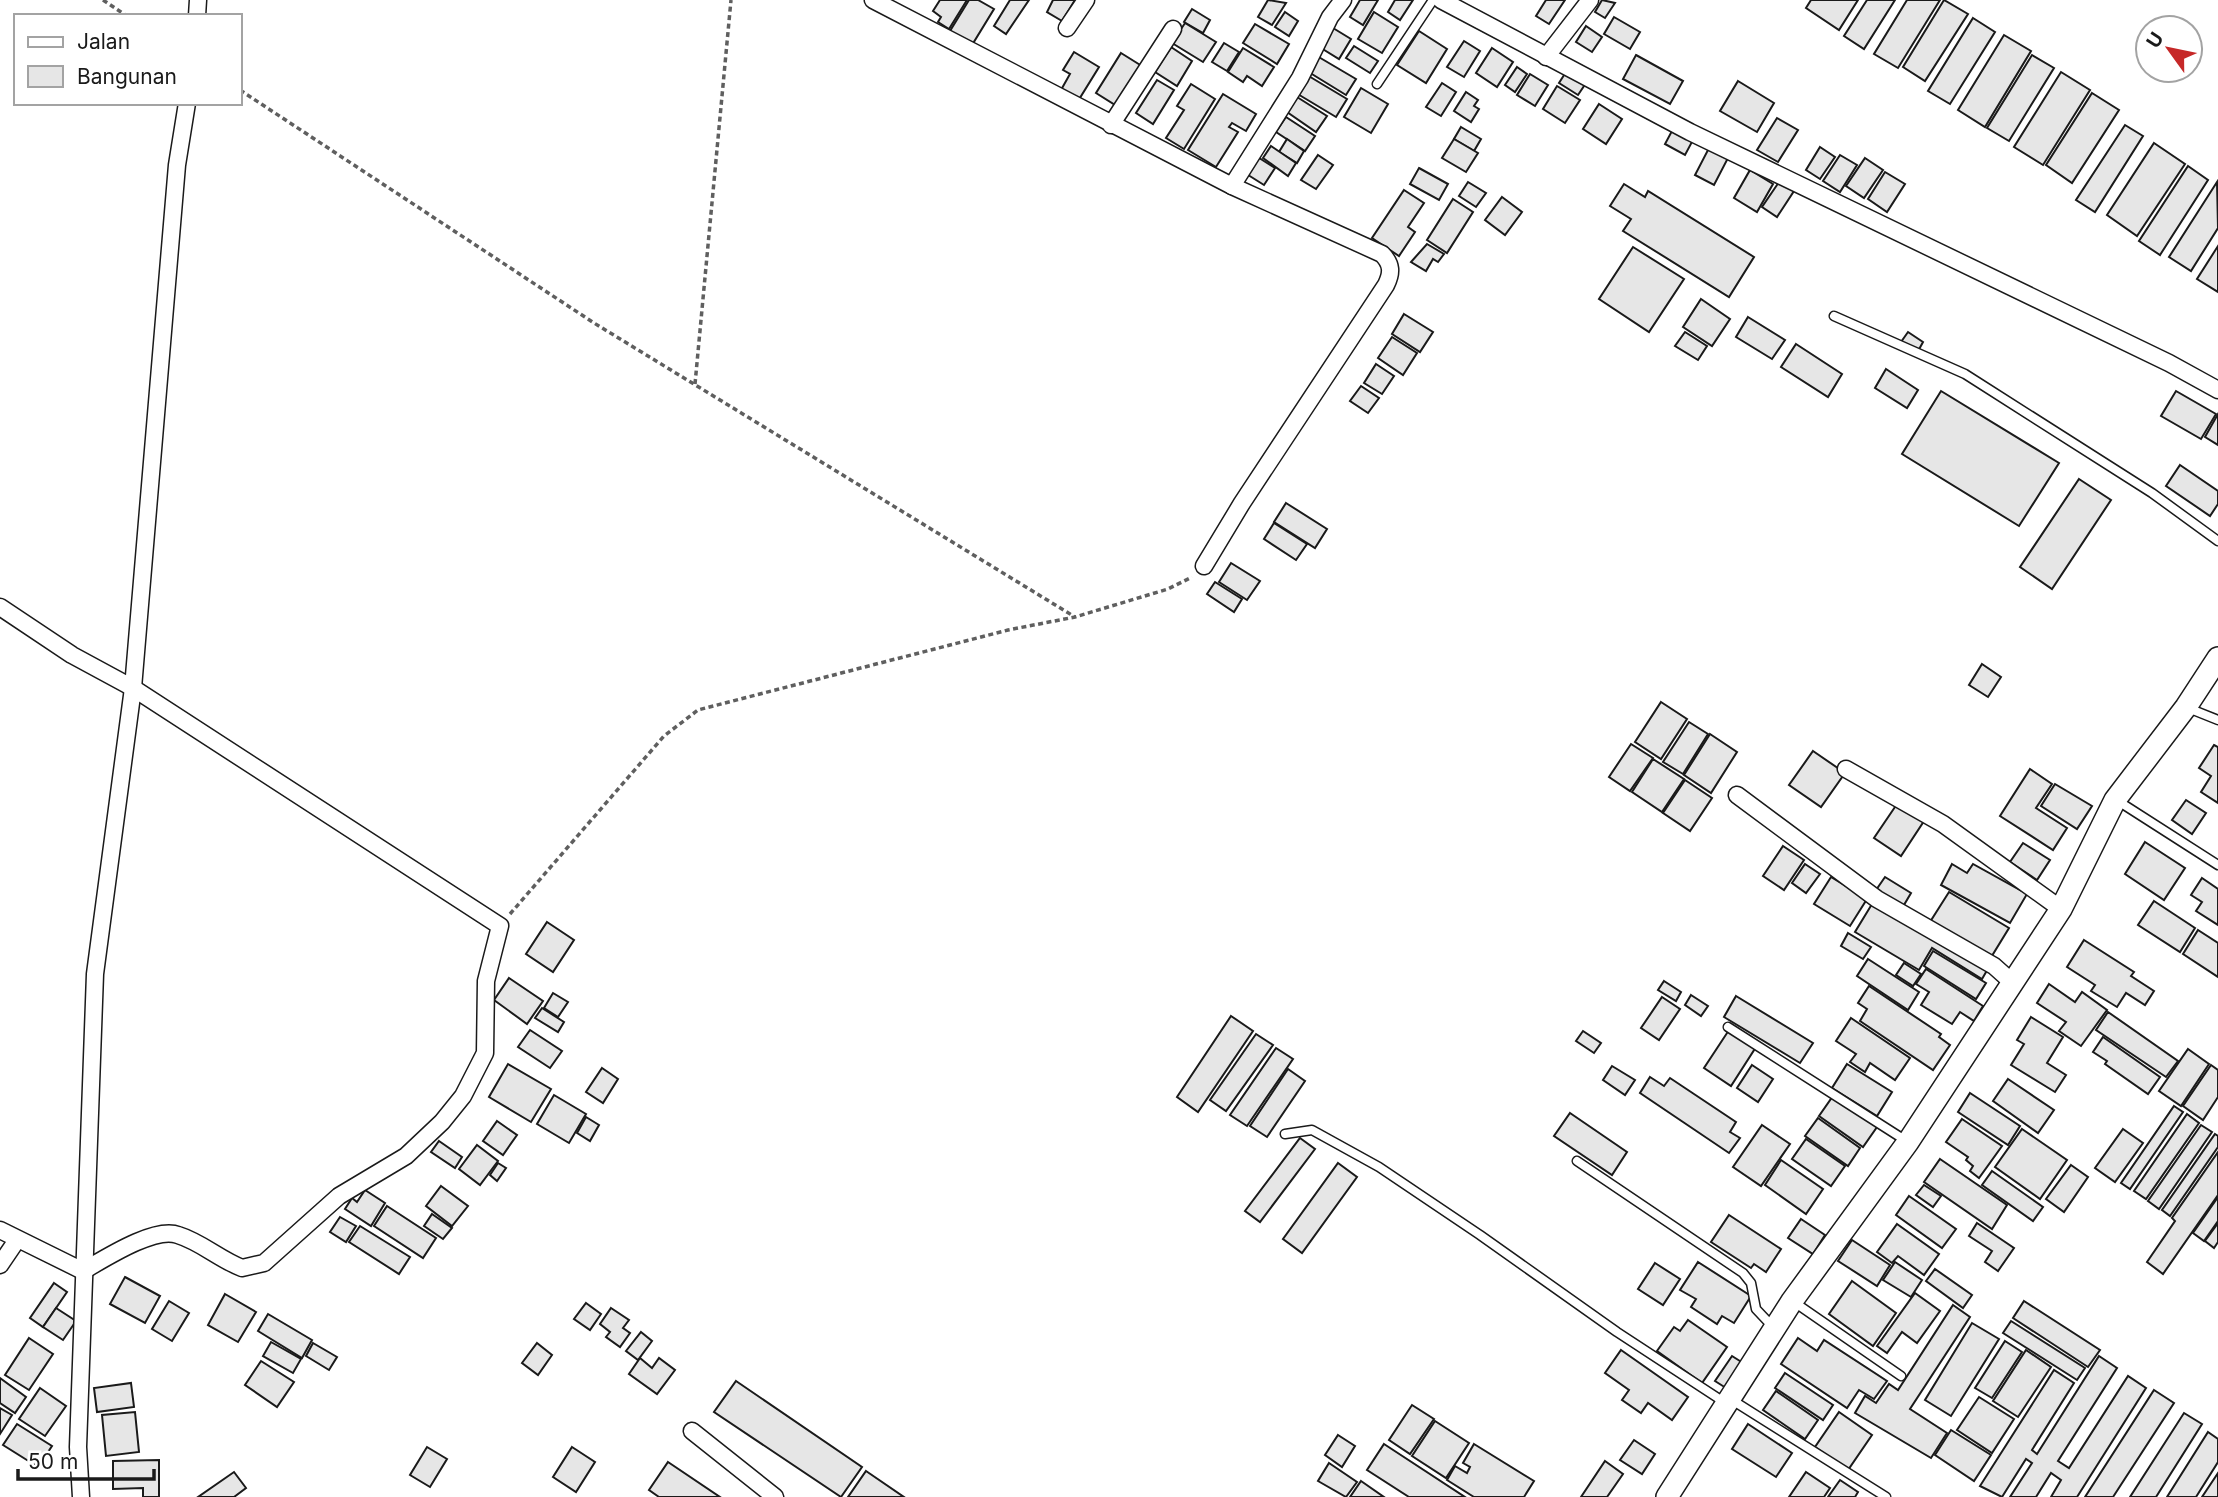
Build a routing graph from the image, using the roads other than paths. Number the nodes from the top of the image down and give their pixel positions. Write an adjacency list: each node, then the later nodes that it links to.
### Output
1 (873, 0): 12 (street)
2 (1086, 0): 7 (street)
3 (1343, 0): 13 (street)
4 (1433, 0): 10 (lane)
5 (1441, 0): 9 (street)
6 (1590, 0): 9 (street)
7 (1067, 28)
8 (1173, 29): 12 (street)
9 (1546, 57): 15 (street)
10 (1377, 84)
11 (187, 105): 20 (street)
12 (1111, 125): 13 (street)
13 (1232, 186): 17 (street)
14 (1834, 316): 16 (lane)
15 (2218, 390)
16 (2218, 541)
17 (1204, 566)
18 (0, 607): 20 (street)
19 (2218, 658): 21 (street)
20 (133, 688): 36 (street); 36 (street)
21 (2186, 707): 22 (lane); 25 (street)
22 (2218, 720)
23 (1846, 769): 27 (street)
24 (1737, 795): 28 (street)
25 (2115, 800): 26 (lane); 27 (street)
26 (2218, 865)
27 (2061, 909): 28 (street)
28 (2013, 983): 31 (street)
29 (1728, 1027): 31 (lane)
30 (1285, 1134): 40 (lane)
31 (1908, 1142): 37 (street)
32 (1577, 1161): 38 (lane)
33 (0, 1230): 34 (street)
34 (17, 1240): 35 (street); 36 (street)
35 (0, 1265)
36 (83, 1271): 42 (street)
37 (1793, 1301): 38 (street); 39 (lane)
38 (1775, 1329): 40 (street)
39 (1901, 1376)
40 (1728, 1401): 44 (street); 45 (lane)
41 (692, 1431): 43 (street)
42 (81, 1497)
43 (775, 1497)
44 (1667, 1497)
45 (1886, 1497)

